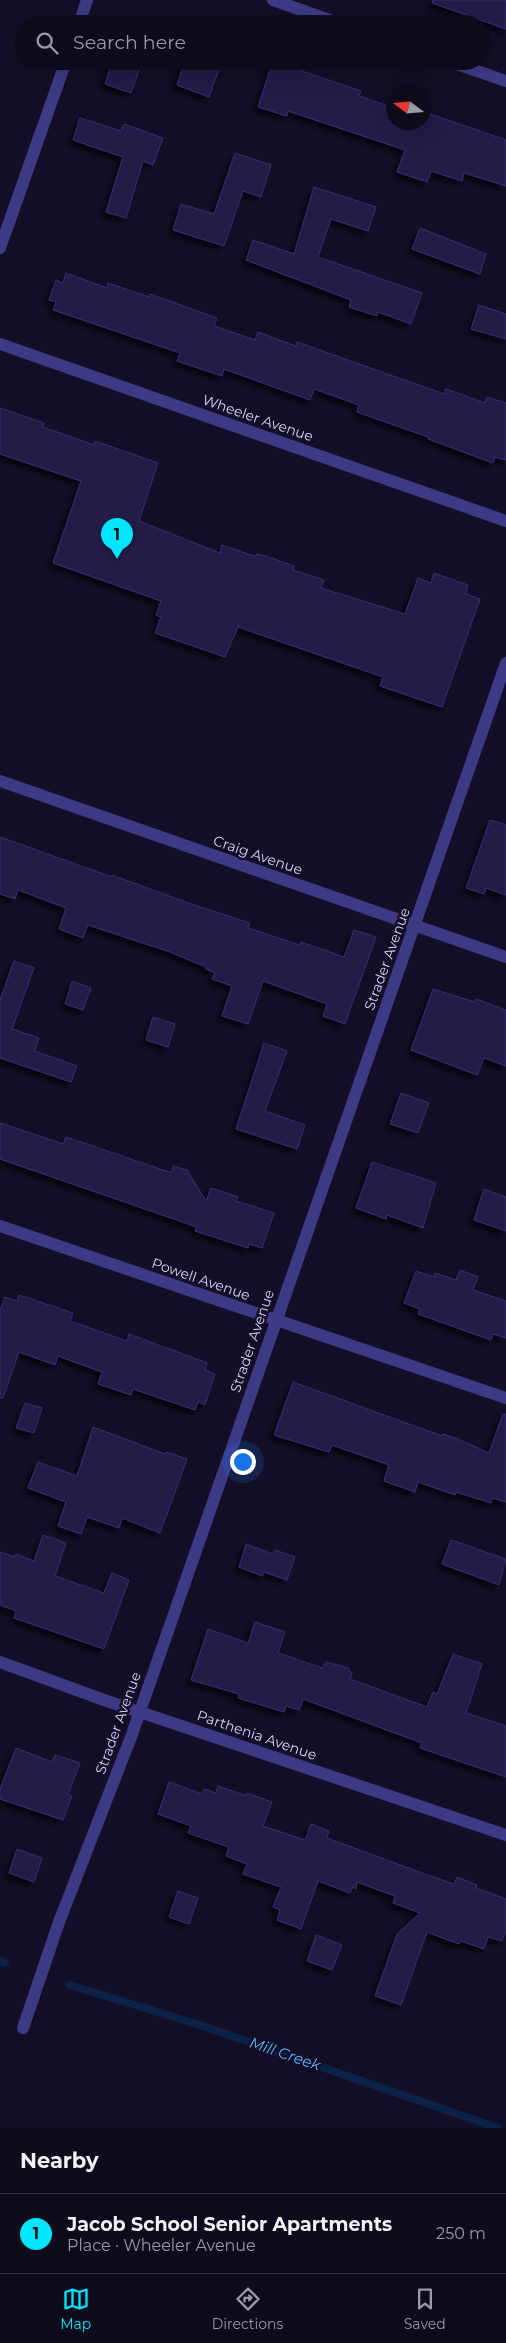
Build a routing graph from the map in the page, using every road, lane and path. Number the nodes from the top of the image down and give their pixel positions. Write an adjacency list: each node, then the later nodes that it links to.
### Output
1 (87, 0): 3 (street)
2 (273, 0): 4 (street)
3 (82, 15)
4 (316, 15)
5 (63, 70): 8 (street)
6 (474, 70): 7 (street)
7 (506, 81)
8 (0, 248)
9 (0, 344): 10 (street, Wheeler Avenue)
10 (506, 521)
11 (506, 663): 13 (street, Strader Avenue)
12 (0, 781): 13 (street, Craig Avenue)
13 (415, 926): 14 (street, Craig Avenue); 16 (street, Strader Avenue)
14 (506, 958)
15 (0, 1226): 16 (street, Powell Avenue)
16 (275, 1321): 17 (street, Powell Avenue); 19 (street, Strader Avenue)
17 (506, 1398)
18 (0, 1662): 19 (street, Parthenia Avenue)
19 (139, 1711): 20 (street, Parthenia Avenue); 21 (street, Strader Avenue)
20 (506, 1835)
21 (23, 2028)

